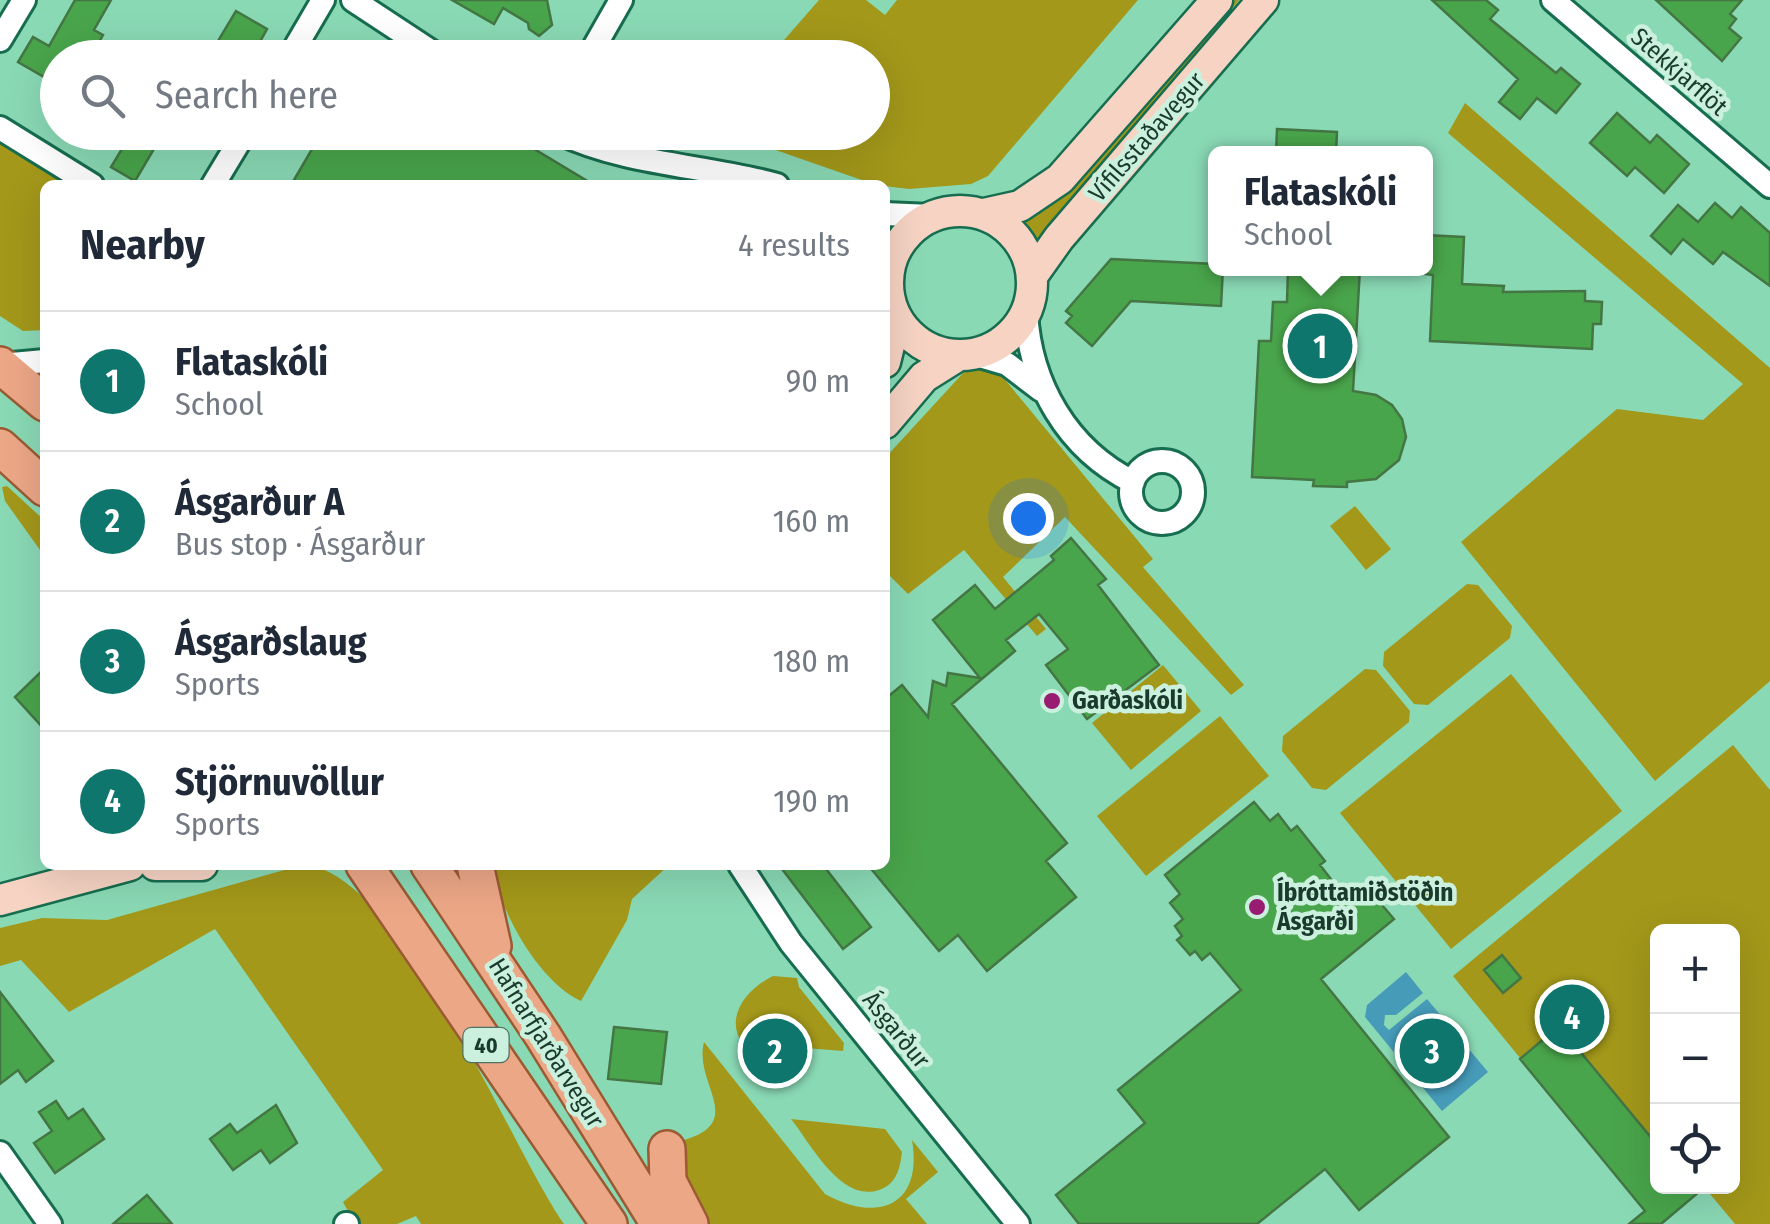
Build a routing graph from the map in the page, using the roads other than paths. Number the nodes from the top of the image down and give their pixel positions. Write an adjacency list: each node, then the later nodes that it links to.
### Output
1 (24, 0): 8 (street)
2 (323, 0): 9 (street)
3 (353, 0): 10 (street)
4 (621, 0): 11 (street)
5 (1217, 0): 22 (main road, Vífilsstaðavegur)
6 (1263, 0): 25 (main road, Vífilsstaðavegur)
7 (1553, 0): 20 (street, Stekkjarflöt)
8 (0, 40)
9 (300, 40)
10 (413, 40)
11 (598, 40)
12 (0, 128): 16 (street)
13 (234, 150): 17 (street)
14 (608, 150): 15 (street)
15 (681, 167): 18 (street); 19 (street)
16 (84, 180)
17 (217, 180)
18 (698, 180)
19 (758, 180)
20 (1770, 186)
21 (890, 214): 23 (street)
22 (984, 214): 23 (main road, Vífilsstaðavegur); 25 (main road)
23 (931, 216): 24 (main road)
24 (890, 265)
25 (1032, 276): 27 (main road, Vífilsstaðavegur)
26 (890, 299): 28 (main road)
27 (1026, 312): 28 (main road); 31 (street)
28 (966, 354): 31 (street); 33 (main road)
29 (40, 362): 30 (street)
30 (0, 365): 32 (main road)
31 (1044, 392): 35 (street)
32 (40, 398)
33 (890, 417)
34 (0, 447): 36 (main road)
35 (1133, 482)
36 (40, 483)
37 (111, 870): 42 (main road)
38 (367, 870): 47 (main road, Hafnarfjarðarvegur / 40)
39 (433, 870): 43 (main road, Hafnarfjarðarvegur / 40)
40 (477, 870): 43 (main road)
41 (743, 870): 50 (street, Ásgarður)
42 (0, 900)
43 (498, 967): 48 (main road, Hafnarfjarðarvegur / 40)
44 (667, 1149): 49 (main road)
45 (0, 1153): 46 (street)
46 (50, 1224)
47 (608, 1224)
48 (659, 1224)
49 (690, 1224)
50 (1018, 1224)

